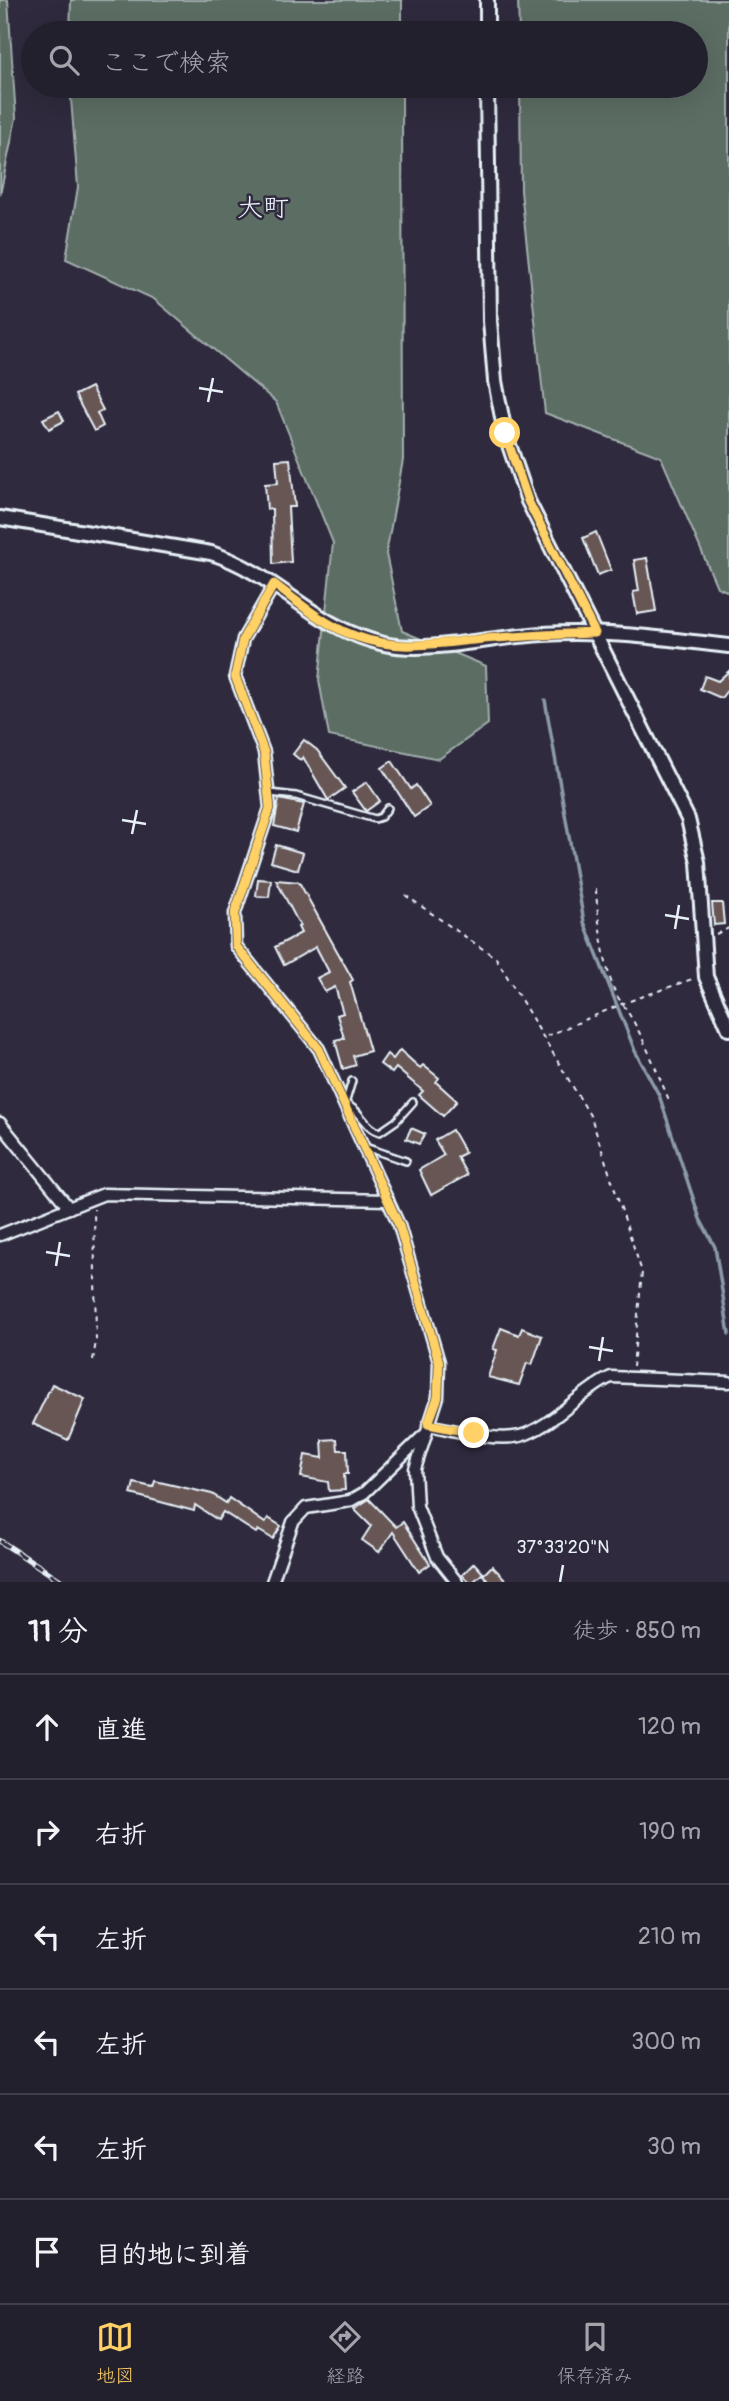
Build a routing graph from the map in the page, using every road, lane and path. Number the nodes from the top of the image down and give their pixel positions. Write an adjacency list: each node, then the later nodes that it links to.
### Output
1 (487, 0): 2 (street)
2 (487, 21)
3 (487, 98): 6 (street)
4 (0, 518): 5 (street)
5 (274, 584): 6 (street); 8 (street)
6 (595, 633): 7 (street); 12 (street)
7 (729, 646)
8 (270, 793): 9 (lane); 19 (street)
9 (388, 808)
10 (596, 889): 13 (path)
11 (405, 895): 15 (path)
12 (706, 977): 13 (path); 14 (street)
13 (624, 1003): 15 (path); 17 (path)
14 (729, 1029)
15 (545, 1037): 28 (path)
16 (352, 1081): 19 (lane)
17 (669, 1100)
18 (412, 1102): 19 (lane)
19 (345, 1104): 21 (street)
20 (0, 1123): 25 (street)
21 (365, 1147): 22 (lane); 24 (street)
22 (406, 1161)
23 (94, 1198): 24 (street); 25 (street); 27 (path)
24 (388, 1200): 30 (street)
25 (69, 1208): 26 (street)
26 (0, 1235)
27 (93, 1360)
28 (632, 1376): 29 (street); 30 (street)
29 (729, 1382)
30 (427, 1429): 31 (street); 32 (street)
31 (272, 1582)
32 (457, 1582)

